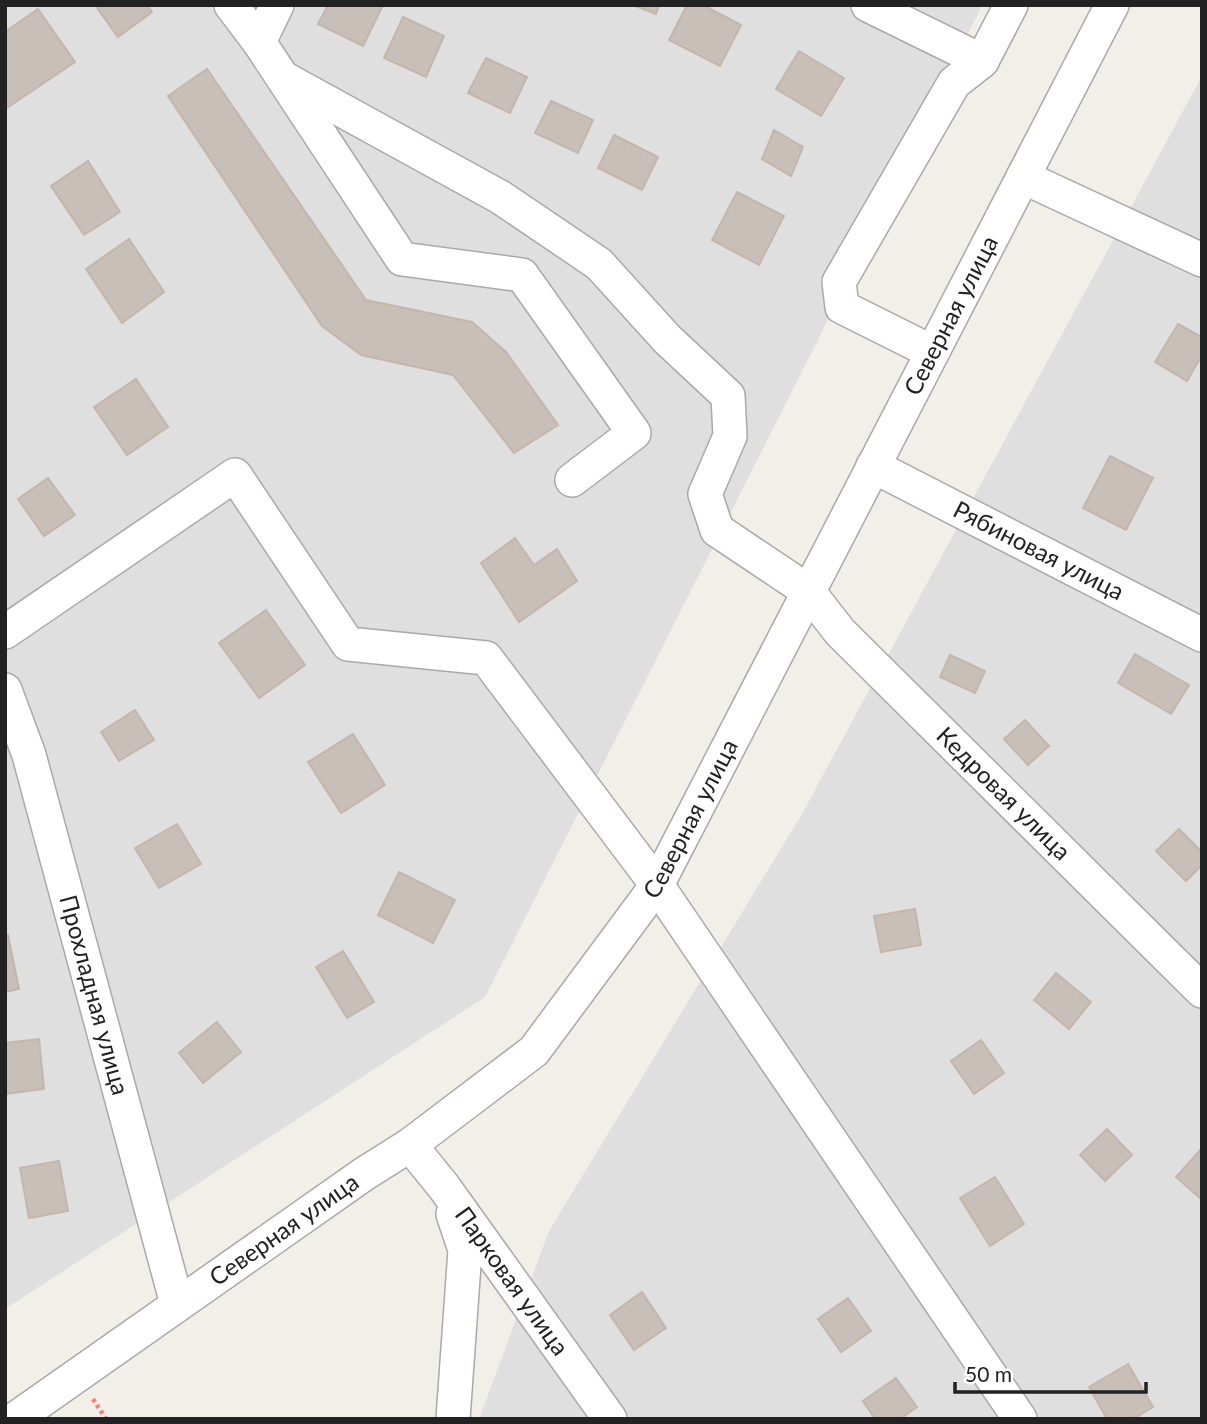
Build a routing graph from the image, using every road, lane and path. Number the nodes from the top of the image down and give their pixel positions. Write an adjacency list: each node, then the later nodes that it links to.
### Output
1 (231, 5): 6 (street)
2 (277, 5): 6 (street)
3 (868, 5): 7 (street)
4 (1011, 5): 7 (street)
5 (1112, 5): 9 (street, Северная улица)
6 (259, 41): 8 (street)
7 (982, 61): 11 (street)
8 (287, 80): 13 (street); 14 (street, Кедровая улица)
9 (1023, 177): 10 (street); 11 (street, Северная улица)
10 (1202, 260)
11 (932, 352): 12 (street, Северная улица)
12 (873, 466): 14 (street, Северная улица); 16 (street, Рябиновая улица)
13 (572, 480)
14 (808, 591): 18 (street, Северная улица); 19 (street, Кедровая улица)
15 (5, 632): 18 (street)
16 (1202, 635)
17 (5, 690): 22 (street, Прохладная улица)
18 (657, 885): 20 (street, Северная улица); 26 (street)
19 (1202, 991)
20 (410, 1145): 21 (street, Парковая улица); 22 (street, Северная улица)
21 (443, 1187): 24 (street); 25 (street, Парковая улица)
22 (177, 1304): 23 (street, Северная улица)
23 (15, 1419)
24 (453, 1419)
25 (610, 1419)
26 (1020, 1419)

